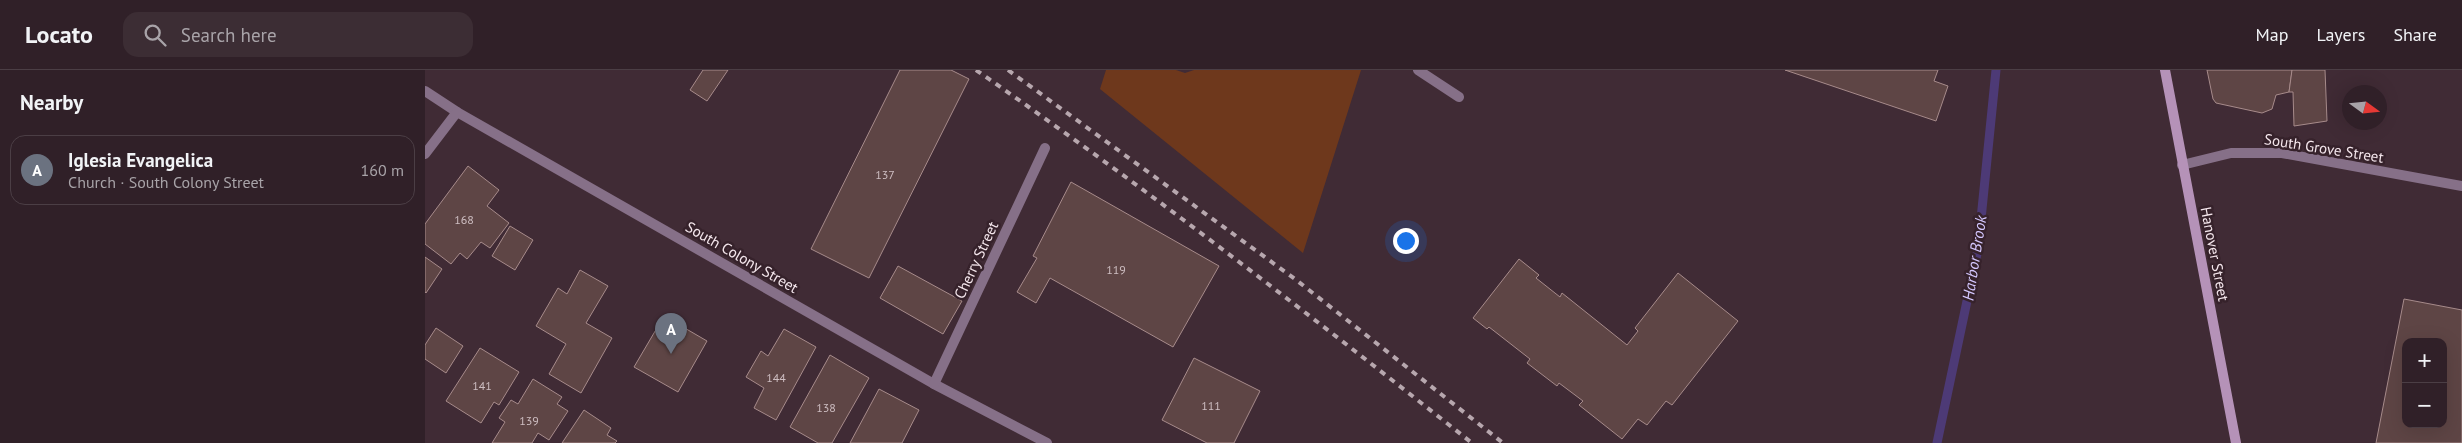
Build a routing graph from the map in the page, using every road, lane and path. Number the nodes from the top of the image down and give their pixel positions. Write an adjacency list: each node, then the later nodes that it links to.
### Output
1 (1418, 70): 4 (street)
2 (2165, 70): 8 (main road, Hanover Street)
3 (425, 91): 5 (street, South Colony Street)
4 (1459, 96)
5 (457, 112): 7 (street); 10 (street, South Colony Street)
6 (1045, 148): 10 (street, Cherry Street)
7 (425, 154)
8 (2183, 165): 9 (street, South Grove Street); 12 (main road, Hanover Street)
9 (2462, 186)
10 (934, 384): 11 (street, South Colony Street)
11 (1047, 443)
12 (2237, 443)

